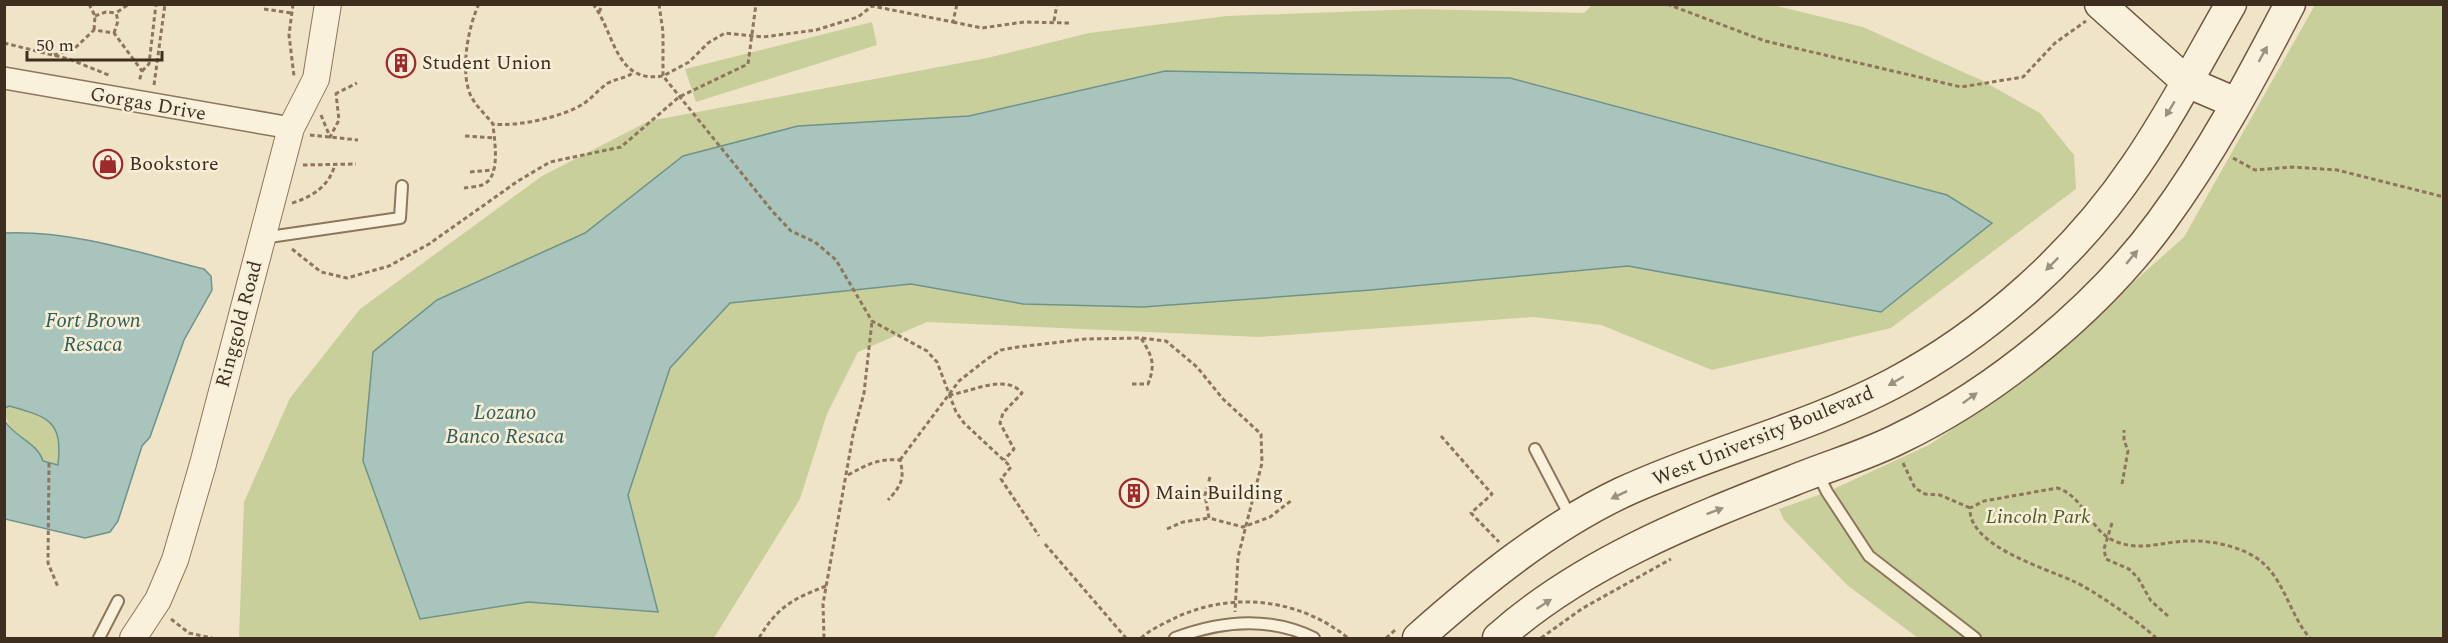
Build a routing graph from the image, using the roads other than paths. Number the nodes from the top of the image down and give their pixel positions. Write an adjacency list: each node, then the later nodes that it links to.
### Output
1 (328, 4): 8 (street, Ringgold Road)
2 (2231, 4): 6 (main road, West University Boulevard)
3 (2290, 4): 7 (main road, one-way to 3)
4 (2102, 6): 6 (main road)
5 (4, 78): 8 (street, Gorgas Drive)
6 (2187, 82): 7 (main road); 11 (main road, West University Boulevard, one-way to 11)
7 (2236, 103): 13 (main road, one-way to 7)
8 (297, 131): 10 (street, Ringgold Road)
9 (402, 186): 10 (lane)
10 (269, 238): 18 (street, Ringgold Road)
11 (1798, 424): 13 (main road); 14 (main road, West University Boulevard, one-way to 14)
12 (1534, 449): 14 (lane)
13 (1817, 471): 21 (main road, one-way to 13); 22 (lane)
14 (1573, 520): 16 (main road, West University Boulevard)
15 (118, 601): 17 (lane)
16 (1410, 631)
17 (99, 639)
18 (133, 639)
19 (1175, 639): 20 (lane)
20 (1314, 639)
21 (1498, 639)
22 (1975, 639)

